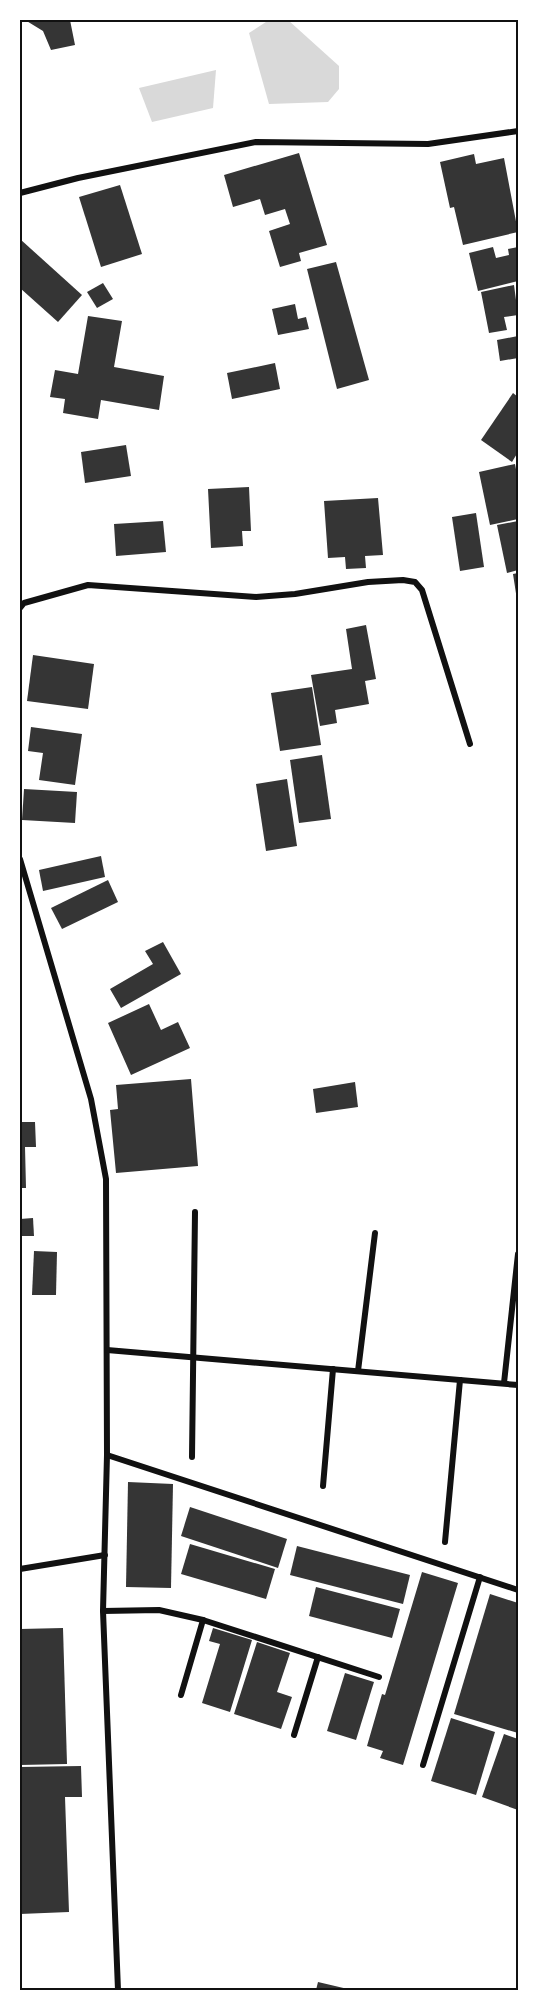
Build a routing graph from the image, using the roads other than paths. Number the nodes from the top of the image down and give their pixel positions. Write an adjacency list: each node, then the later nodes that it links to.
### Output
1 (518, 133): 2 (street)
2 (20, 193)
3 (20, 608): 4 (street)
4 (470, 744)
5 (20, 859): 9 (street)
6 (195, 1212): 10 (street)
7 (375, 1233): 12 (street)
8 (519, 1254): 14 (street)
9 (107, 1350): 10 (street); 16 (street)
10 (193, 1357): 11 (street); 17 (street)
11 (333, 1369): 12 (street); 18 (street)
12 (358, 1371): 13 (street)
13 (460, 1380): 14 (street); 19 (street)
14 (504, 1383): 15 (street)
15 (519, 1385)
16 (107, 1455): 20 (street); 22 (street)
17 (192, 1457)
18 (323, 1486)
19 (445, 1542)
20 (105, 1555): 21 (street); 24 (street)
21 (20, 1569)
22 (480, 1577): 23 (street); 30 (street)
23 (519, 1590)
24 (103, 1611): 25 (street); 31 (street)
25 (203, 1620): 26 (street); 28 (street)
26 (318, 1657): 27 (street); 29 (street)
27 (379, 1677)
28 (181, 1695)
29 (294, 1735)
30 (423, 1765)
31 (118, 1990)

